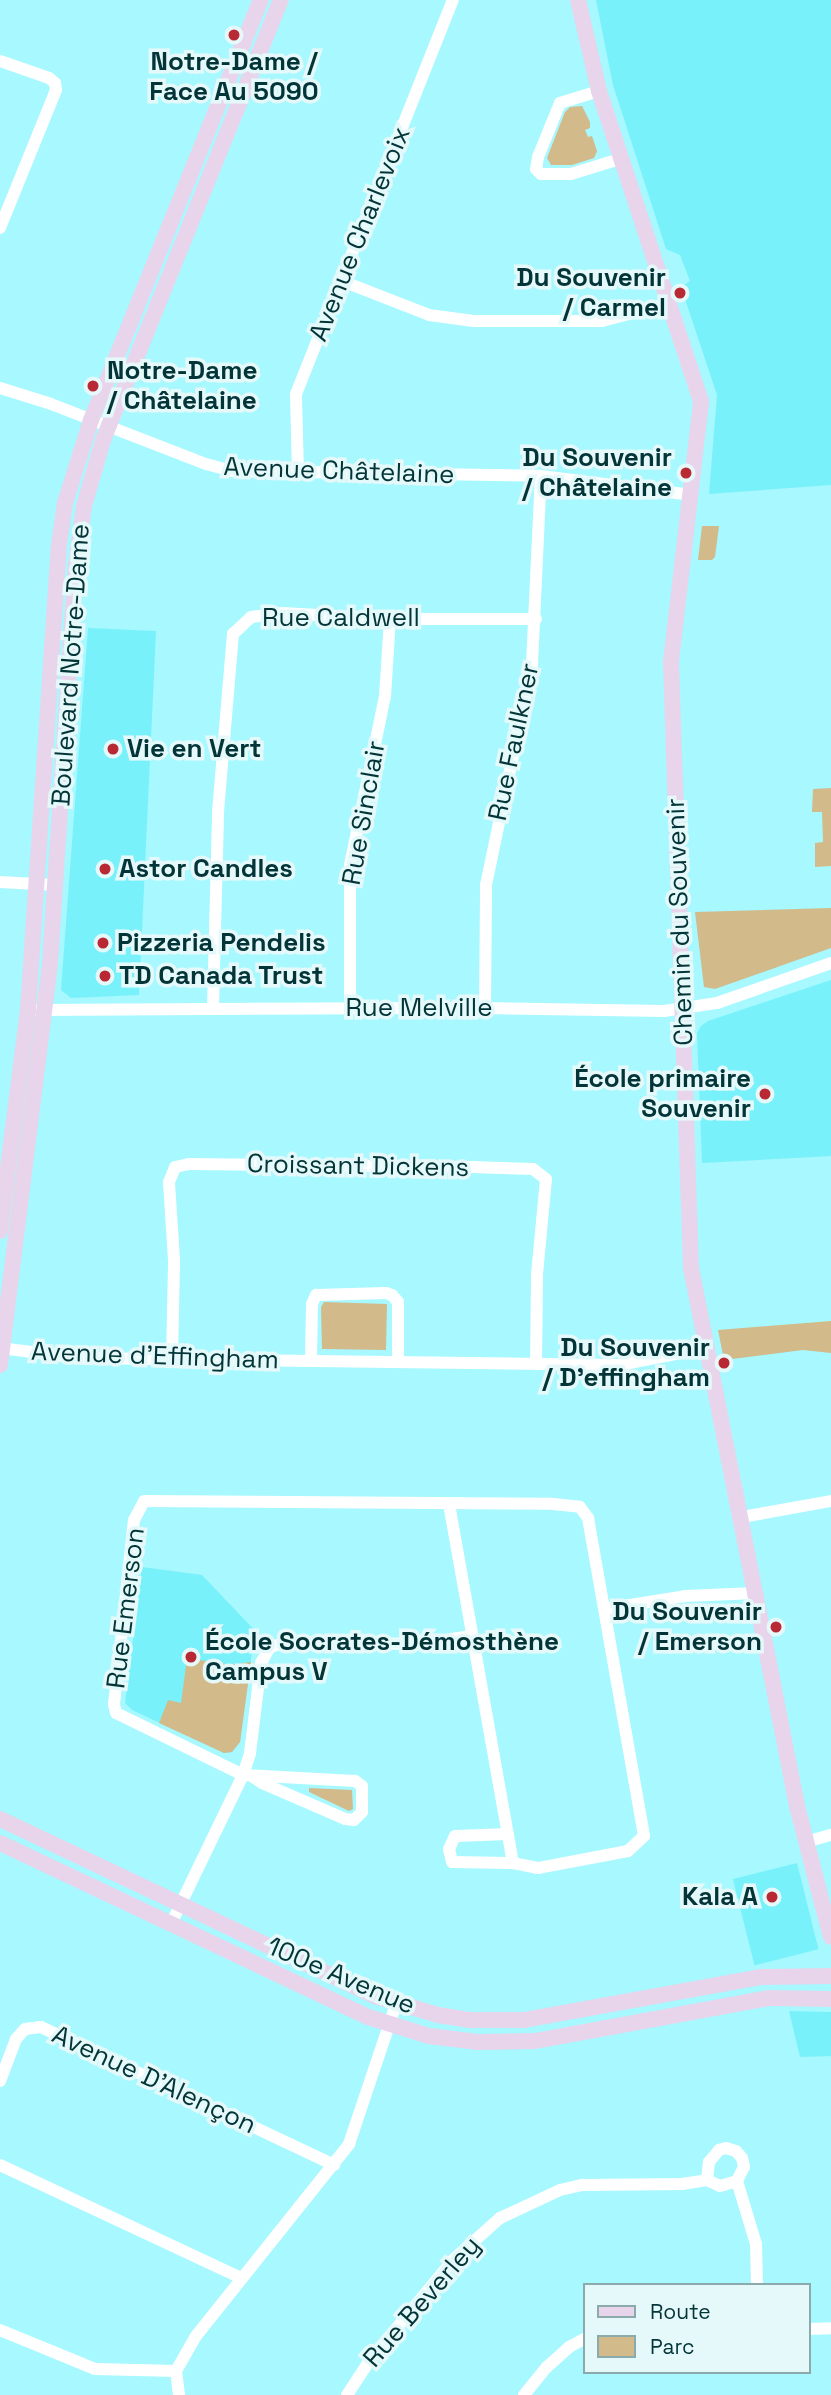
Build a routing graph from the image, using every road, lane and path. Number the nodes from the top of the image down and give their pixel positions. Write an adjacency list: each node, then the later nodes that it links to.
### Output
1 (261, 0): 13 (street, Boulevard Notre-Dame)
2 (281, 0): 14 (street, Boulevard Notre-Dame)
3 (453, 0): 10 (street, Avenue Charlevoix)
4 (578, 0): 6 (street, Chemin du Souvenir)
5 (0, 61): 8 (street)
6 (599, 91): 7 (street, Chemin du Souvenir); 7 (street)
7 (621, 159): 11 (street, Chemin du Souvenir)
8 (3, 210): 9 (street)
9 (0, 228)
10 (342, 281): 11 (street); 15 (street, Avenue Charlevoix)
11 (670, 303): 17 (street, Chemin du Souvenir)
12 (0, 388): 13 (street, Avenue Châtelaine)
13 (91, 419): 14 (street, Avenue Châtelaine); 21 (street, Boulevard Notre-Dame)
14 (109, 426): 15 (street, Avenue Châtelaine); 22 (street, Boulevard Notre-Dame)
15 (298, 473): 16 (street, Avenue Châtelaine)
16 (541, 476): 17 (street, Avenue Châtelaine); 19 (street, Rue Faulkner)
17 (692, 495): 28 (street, Chemin du Souvenir)
18 (390, 619): 19 (street, Rue Caldwell); 24 (street, Rue Caldwell); 26 (street, Rue Sinclair)
19 (536, 619): 25 (street, Rue Faulkner)
20 (0, 882): 21 (street)
21 (37, 883): 22 (street); 27 (street, Boulevard Notre-Dame)
22 (55, 885): 27 (street, Boulevard Notre-Dame)
23 (831, 963): 28 (street, Rue Melville)
24 (213, 1007): 26 (street, Rue Melville); 27 (street, Rue Melville)
25 (485, 1008): 26 (street, Rue Melville); 28 (street, Rue Melville)
26 (350, 1009)
27 (36, 1010): 29 (street, Boulevard Notre-Dame); 30 (street, Boulevard Notre-Dame)
28 (683, 1010): 32 (street, Chemin du Souvenir)
29 (5, 1144): 30 (street); 31 (street, Boulevard Notre-Dame)
30 (27, 1146): 33 (street, Boulevard Notre-Dame)
31 (0, 1231)
32 (707, 1348): 37 (street, Avenue d'Effingham); 40 (street, Chemin du Souvenir)
33 (1, 1354): 34 (street, Avenue d'Effingham)
34 (172, 1359): 35 (street, Avenue d'Effingham); 37 (street, Croissant Dickens)
35 (311, 1361): 36 (street, Avenue d'Effingham); 36 (street, Avenue d'Effingham)
36 (398, 1362): 37 (street, Avenue d'Effingham)
37 (536, 1364)
38 (831, 1501): 40 (street)
39 (449, 1504): 42 (street, Rue Emerson); 43 (street); 44 (street, Rue Emerson)
40 (742, 1517): 41 (street, Chemin du Souvenir)
41 (756, 1593): 42 (street); 48 (street, Chemin du Souvenir)
42 (605, 1609): 50 (street, Rue Emerson)
43 (471, 1636): 44 (street); 46 (street)
44 (247, 1775): 44 (street); 51 (street)
45 (0, 1819): 51 (street, 100e Avenue)
46 (508, 1834): 50 (street); 50 (street, Rue Emerson)
47 (831, 1835): 48 (street)
48 (806, 1842): 53 (street, Chemin du Souvenir)
49 (0, 1843): 52 (street, 100e Avenue)
50 (513, 1863)
51 (180, 1904): 52 (street); 56 (street, 100e Avenue)
52 (171, 1924): 57 (street, 100e Avenue)
53 (831, 1937)
54 (831, 1976): 56 (street, 100e Avenue)
55 (831, 1999): 57 (street, 100e Avenue)
56 (396, 2004): 57 (street)
57 (390, 2025): 60 (street)
58 (0, 2081): 60 (street, Avenue D'Alençon)
59 (0, 2165): 63 (street)
60 (334, 2165): 63 (street)
61 (707, 2180): 62 (street, Rue Beverley); 62 (street); 71 (street, Rue Beverley)
62 (737, 2181): 64 (street)
63 (241, 2278): 69 (street)
64 (757, 2283)
65 (810, 2329): 66 (street)
66 (831, 2329)
67 (0, 2330): 69 (street)
68 (582, 2340): 72 (street)
69 (176, 2371): 70 (street)
70 (179, 2395)
71 (347, 2395)
72 (524, 2395)

